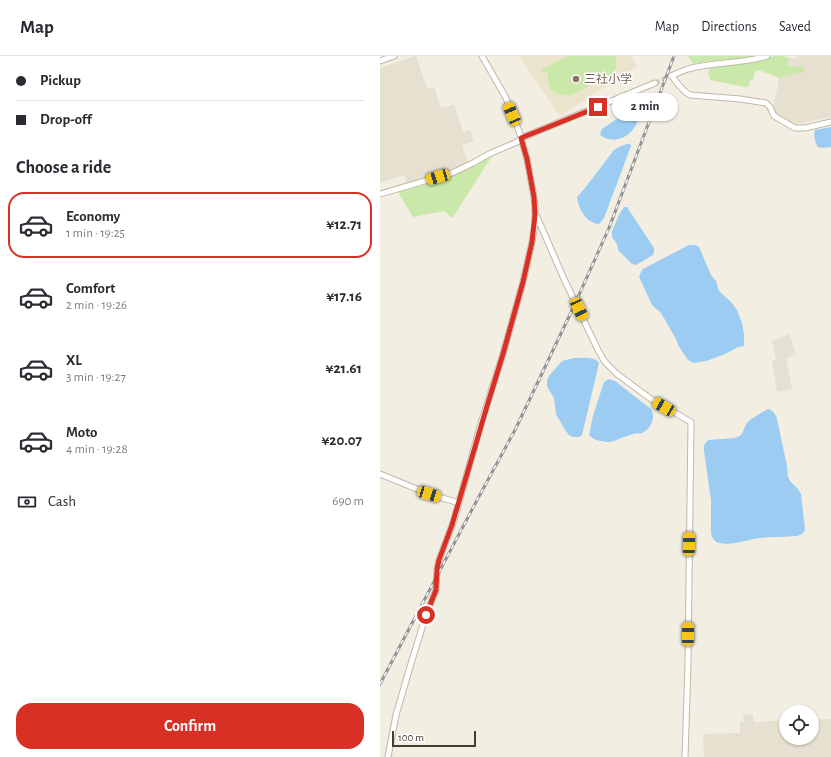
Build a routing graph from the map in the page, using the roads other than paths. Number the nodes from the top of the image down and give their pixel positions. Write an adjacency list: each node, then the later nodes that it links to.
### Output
1 (394, 56): 4 (street)
2 (482, 56): 7 (street)
3 (767, 56): 6 (street)
4 (380, 61)
5 (655, 83): 7 (street)
6 (831, 122)
7 (521, 138): 8 (street); 9 (street)
8 (380, 194)
9 (535, 215): 11 (street); 13 (street)
10 (380, 474): 11 (street)
11 (459, 503): 12 (street)
12 (388, 757)
13 (685, 757)

